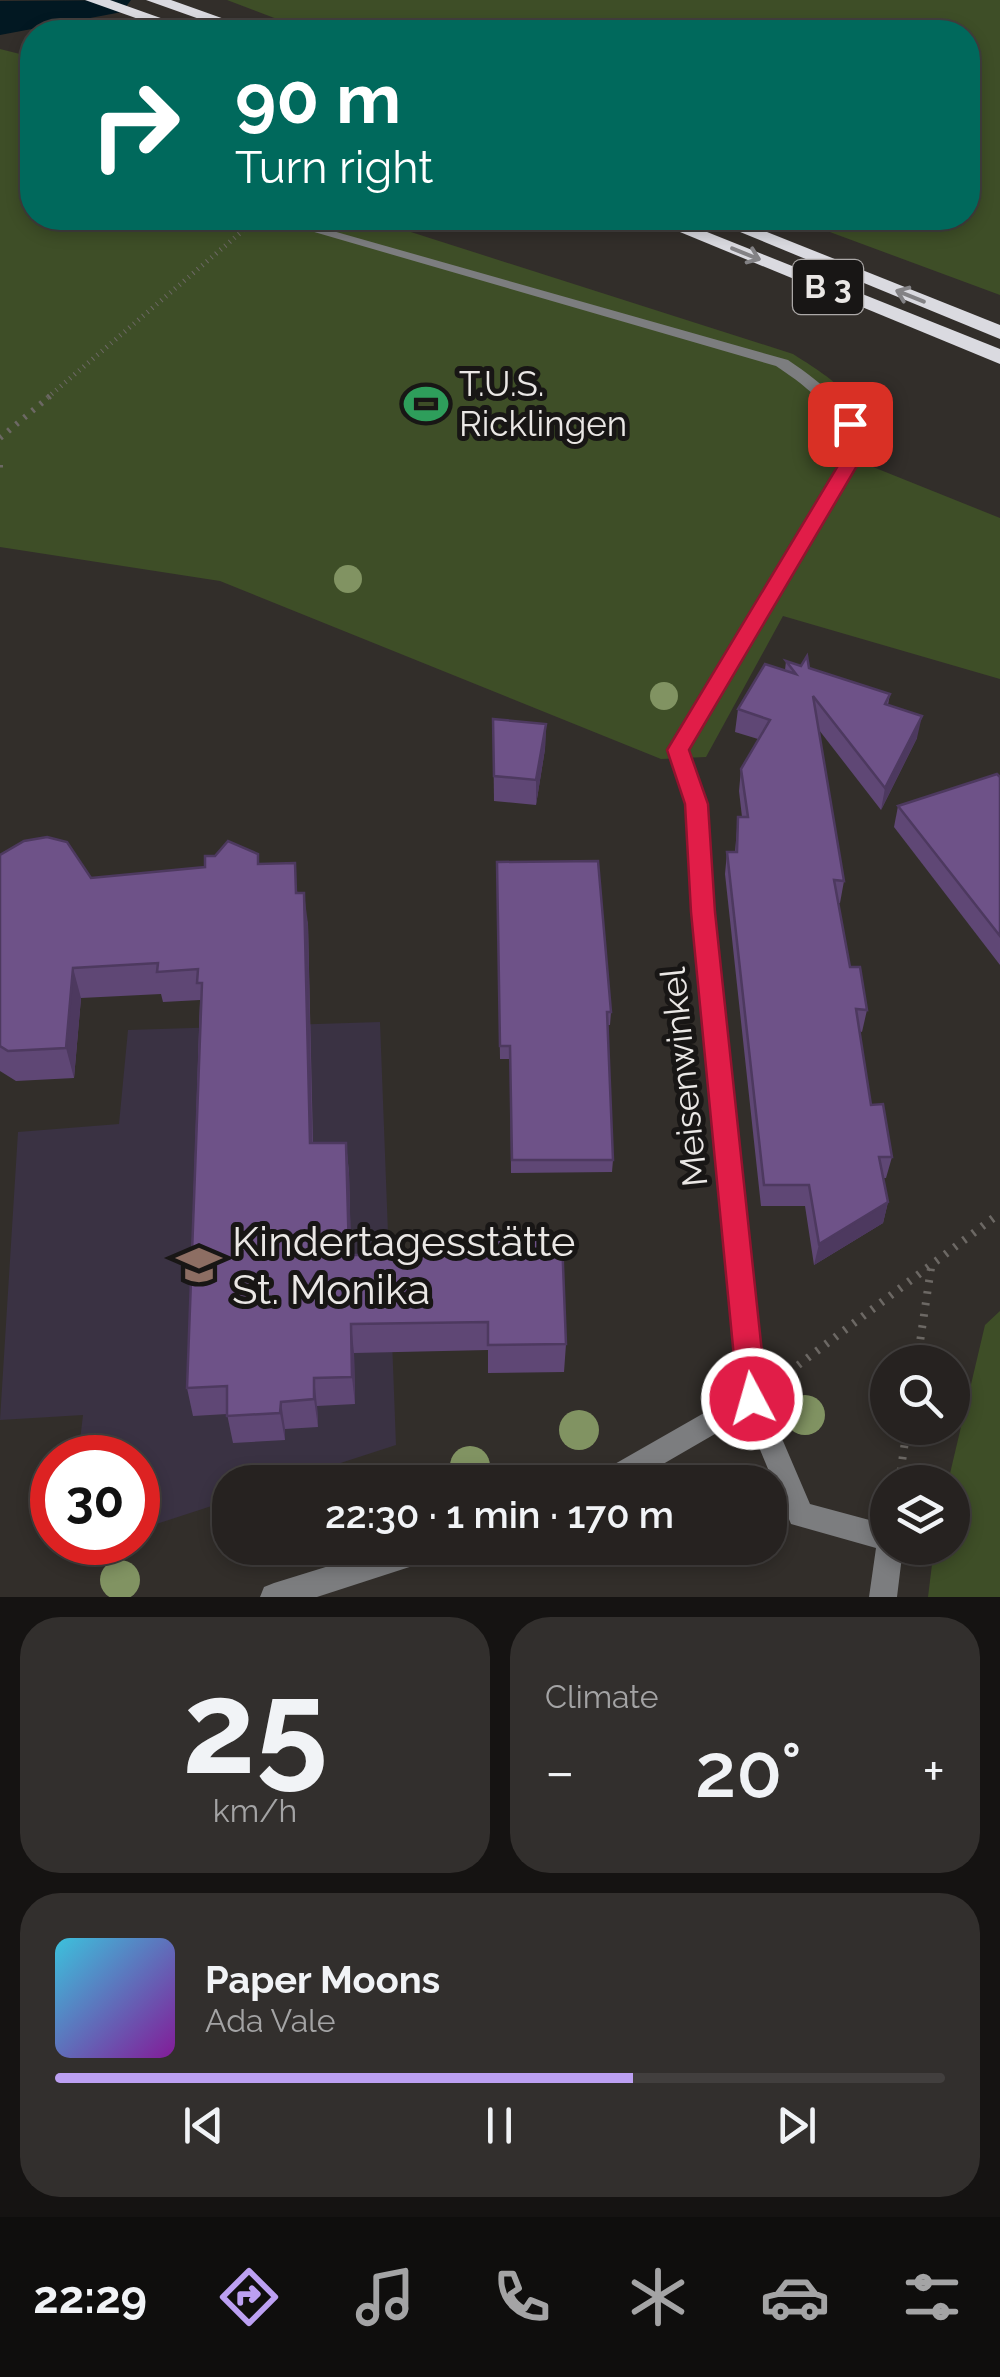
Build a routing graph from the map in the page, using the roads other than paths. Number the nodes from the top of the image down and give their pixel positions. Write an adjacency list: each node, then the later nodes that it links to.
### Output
1 (93, 0): 3 (highway)
2 (154, 0): 4 (highway)
3 (154, 20)
4 (216, 20)
5 (315, 230): 10 (street, Meisenwinkel)
6 (685, 230): 9 (highway, B 3, one-way to 9)
7 (746, 230): 8 (highway, B 3, one-way to 7)
8 (1000, 333)
9 (1000, 358)
10 (752, 1399): 11 (street); 12 (street, Meisenwinkel)
11 (637, 1465)
12 (870, 1533)
13 (375, 1565): 15 (street)
14 (887, 1565): 16 (street)
15 (274, 1597)
16 (882, 1597)

